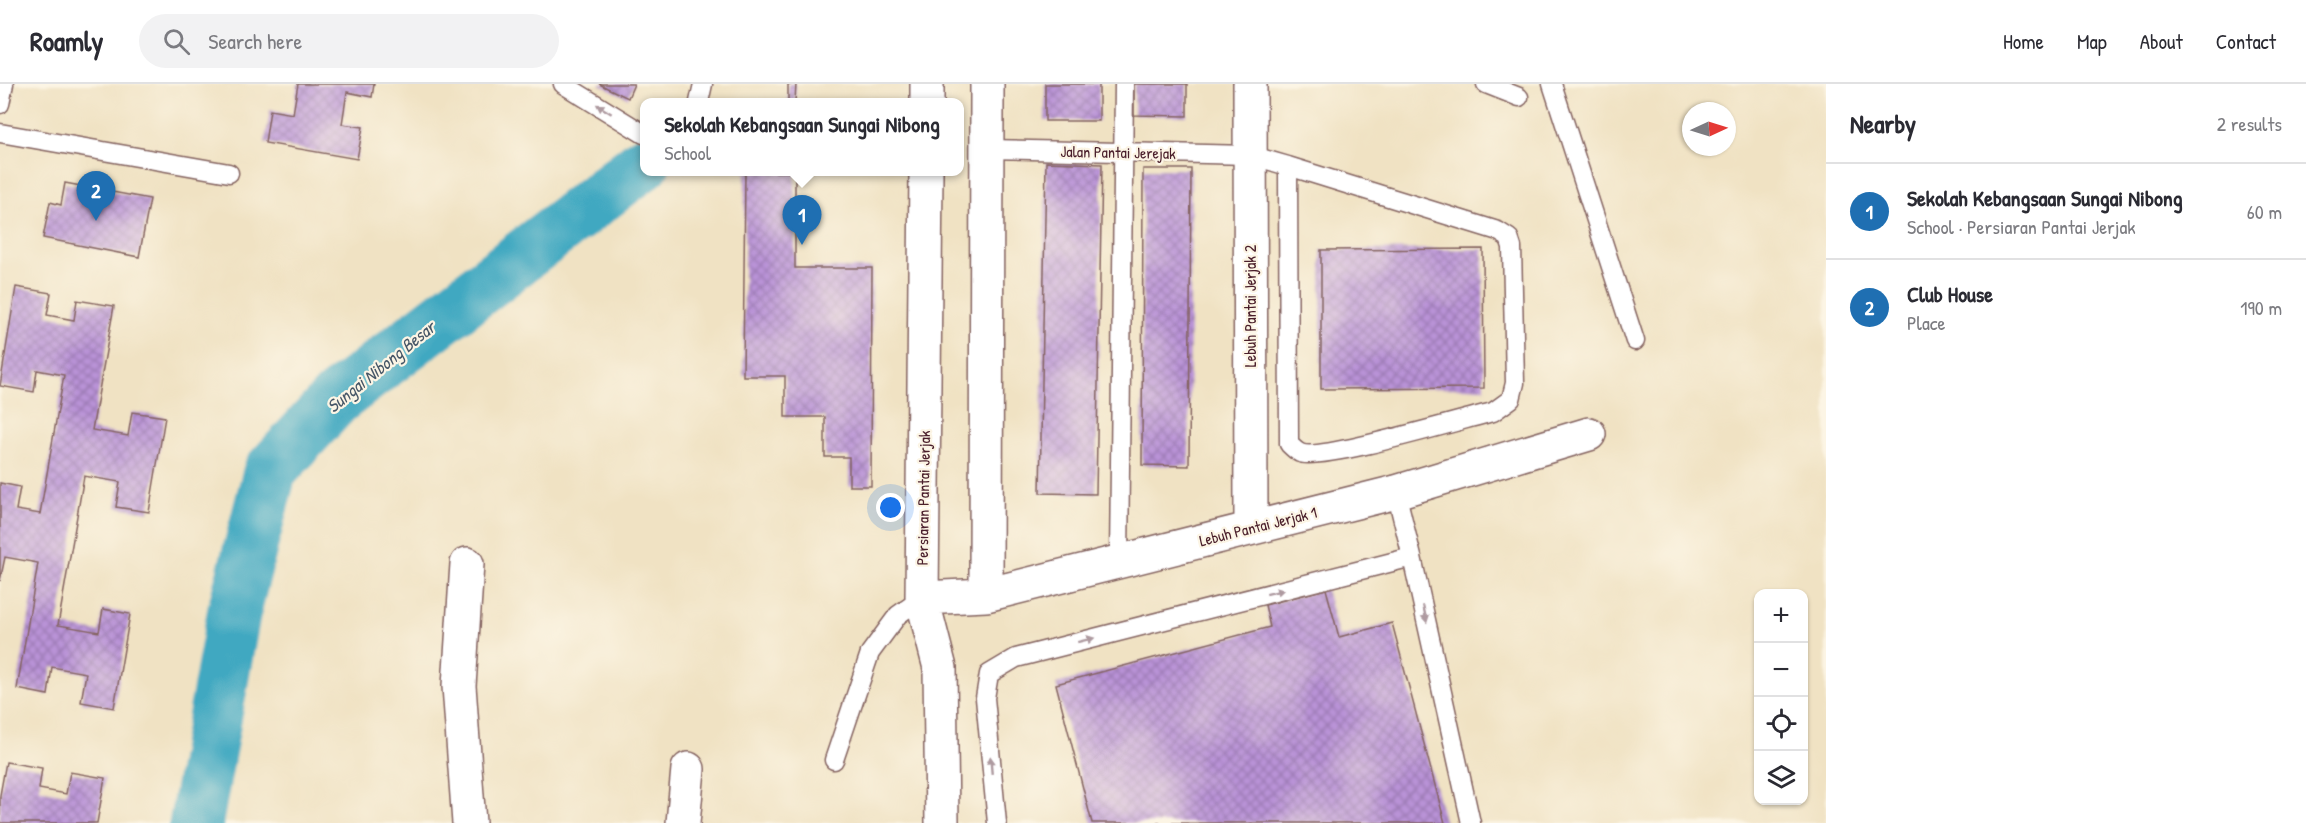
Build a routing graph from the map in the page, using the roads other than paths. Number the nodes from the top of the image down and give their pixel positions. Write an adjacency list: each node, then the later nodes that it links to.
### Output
1 (4, 84): 9 (lane)
2 (563, 84): 10 (lane, one-way to 2)
3 (987, 84): 12 (street)
4 (1124, 84): 13 (lane)
5 (1250, 84): 14 (street, Lebuh Pantai Jerjak 2)
6 (1486, 84): 8 (lane)
7 (1552, 84): 18 (lane)
8 (1519, 97)
9 (0, 104)
10 (640, 131)
11 (0, 133): 16 (lane)
12 (987, 149): 13 (lane, Jalan Pantai Jerejak); 25 (street)
13 (1124, 152): 14 (lane, Jalan Pantai Jerejak); 23 (lane)
14 (1250, 155): 15 (lane, Jalan Pantai Jerejak); 21 (street, Lebuh Pantai Jerjak 2)
15 (1288, 166): 15 (lane, Jalan Pantai Jerejak)
16 (229, 173)
17 (926, 176): 26 (street, Persiaran Pantai Jerjak)
18 (1635, 341)
19 (1589, 434): 20 (street, Lebuh Pantai Jerjak 1)
20 (1396, 492): 21 (street, Lebuh Pantai Jerjak 1); 22 (lane)
21 (1251, 528): 23 (street, Lebuh Pantai Jerjak 1)
22 (1412, 557): 32 (lane, one-way to 22); 33 (lane, one-way to 33)
23 (1119, 561): 25 (street, Lebuh Pantai Jerjak 1)
24 (467, 564): 29 (street)
25 (986, 595): 26 (street, Lebuh Pantai Jerjak 1)
26 (922, 598): 27 (lane); 31 (street, Persiaran Pantai Jerjak)
27 (834, 760)
28 (688, 769): 30 (street)
29 (469, 823)
30 (683, 823)
31 (942, 823)
32 (997, 823)
33 (1471, 823)

